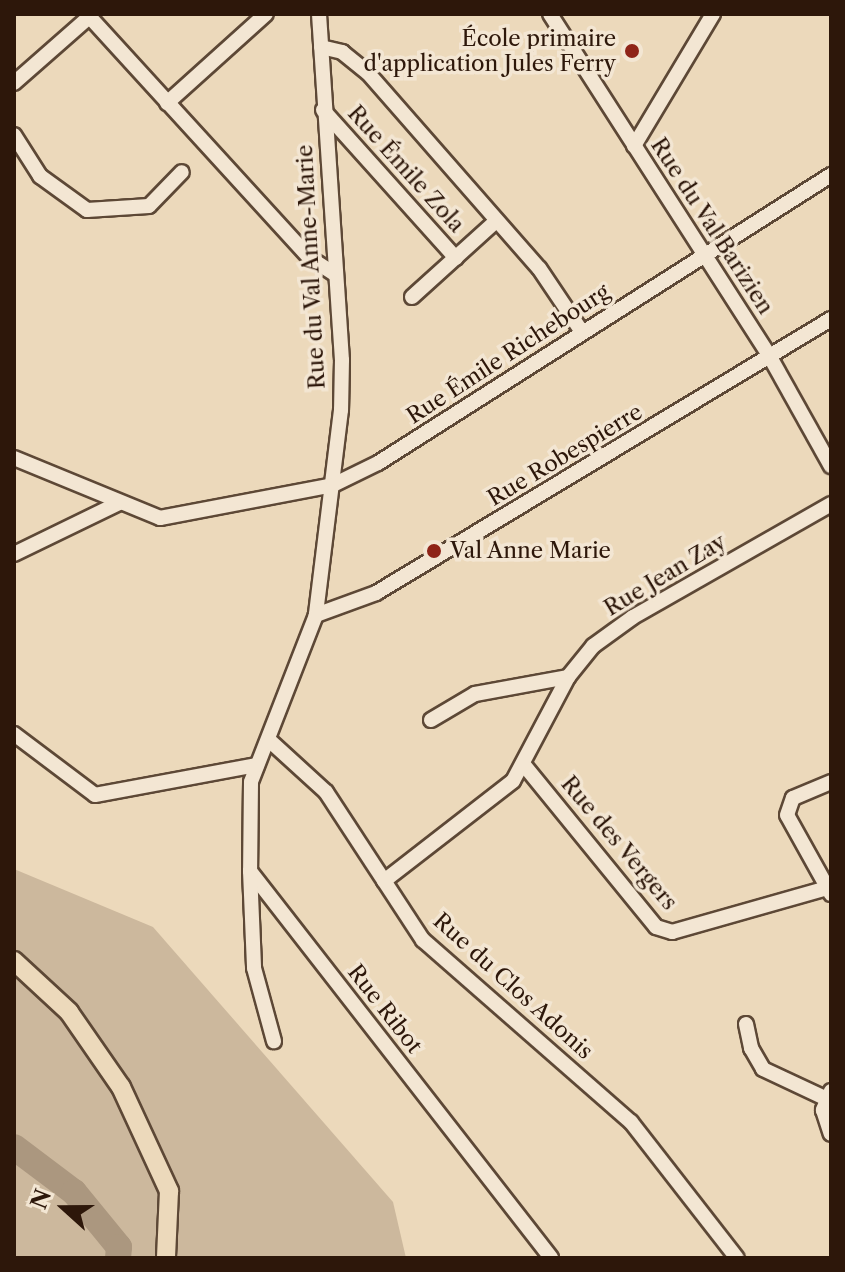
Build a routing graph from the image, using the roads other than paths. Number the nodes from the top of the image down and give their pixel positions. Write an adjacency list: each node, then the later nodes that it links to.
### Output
1 (266, 14): 8 (street)
2 (319, 14): 6 (street, Rue du Val Anne-Marie)
3 (550, 14): 11 (street, Rue du Val Barizien)
4 (713, 14): 11 (street)
5 (88, 16): 7 (street); 8 (street)
6 (321, 47): 9 (street, Rue du Val Anne-Marie); 14 (street, Rue Émile Zola)
7 (14, 83)
8 (167, 103): 17 (street)
9 (323, 110): 16 (street, Rue Émile Zola); 17 (street, Rue du Val Anne-Marie)
10 (14, 135): 12 (street)
11 (634, 146): 15 (street, Rue du Val Barizien)
12 (182, 172)
13 (831, 175): 15 (street, Rue Émile Richebourg)
14 (495, 222): 16 (street, Rue Émile Zola); 20 (street, Rue Émile Zola)
15 (705, 256): 20 (street, Rue Émile Richebourg); 21 (street, Rue du Val Barizien)
16 (456, 258): 18 (street, Rue Émile Zola)
17 (335, 274): 24 (street, Rue du Val Anne-Marie)
18 (412, 297)
19 (831, 319): 21 (street, Rue Robespierre)
20 (582, 332): 24 (street, Rue Émile Richebourg)
21 (770, 357): 23 (street, Rue du Val Barizien); 28 (street, Rue Robespierre)
22 (14, 458): 25 (street, Rue Émile Richebourg)
23 (831, 466)
24 (333, 485): 25 (street, Rue Émile Richebourg); 28 (street, Rue du Val Anne-Marie)
25 (119, 503): 27 (street)
26 (831, 504): 29 (street, Rue Jean Zay)
27 (14, 554)
28 (316, 615): 32 (street, Rue du Val Anne-Marie)
29 (568, 677): 30 (street); 34 (street, Rue Jean Zay)
30 (431, 720)
31 (14, 734): 33 (street)
32 (269, 740): 33 (street, Rue du Val Anne-Marie); 37 (street, Rue du Clos Adonis)
33 (257, 765): 36 (street)
34 (524, 765): 37 (street, Rue Jean Zay); 38 (street, Rue des Vergers)
35 (831, 782): 38 (street, Rue des Vergers)
36 (250, 871): 41 (street); 45 (street, Rue Ribot)
37 (384, 881): 46 (street, Rue du Clos Adonis)
38 (830, 889)
39 (14, 961): 44 (main road)
40 (746, 1024): 42 (street)
41 (274, 1041)
42 (828, 1094): 43 (street)
43 (831, 1134)
44 (166, 1258)
45 (551, 1258)
46 (737, 1258)

